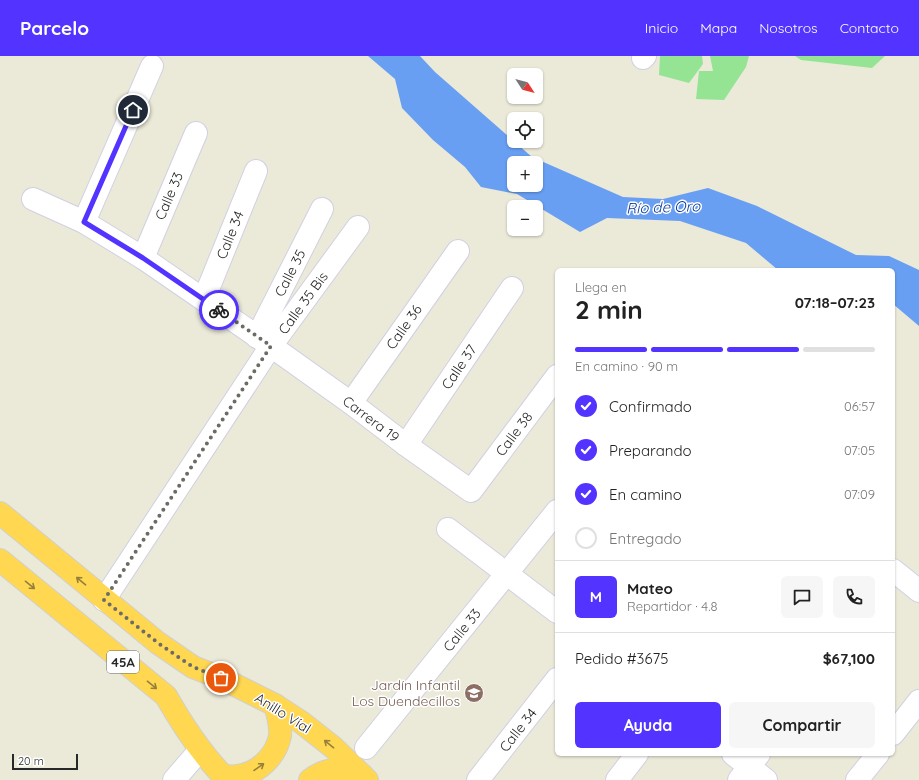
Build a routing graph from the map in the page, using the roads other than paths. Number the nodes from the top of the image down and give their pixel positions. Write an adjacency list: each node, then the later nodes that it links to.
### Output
1 (152, 66): 6 (street)
2 (196, 133): 9 (street, Calle 33)
3 (256, 171): 11 (street, Calle 34)
4 (33, 199): 6 (street, Carrera 19)
5 (322, 209): 12 (street, Calle 35)
6 (84, 222): 9 (street, Carrera 19)
7 (358, 227): 12 (street, Calle 35 Bis)
8 (458, 251): 14 (street, Calle 36)
9 (143, 258): 11 (street, Carrera 19)
10 (512, 288): 15 (street, Calle 37)
11 (204, 299): 12 (street, Carrera 19)
12 (264, 342): 14 (street, Carrera 19); 24 (street, Calle 35 Bis)
13 (555, 379): 16 (street, Calle 38)
14 (350, 403): 15 (street, Carrera 19)
15 (406, 445): 16 (street, Carrera 19)
16 (471, 491)
17 (0, 513): 24 (highway, Anillo Víal / 45A, one-way to 17)
18 (555, 513): 21 (street, Calle 33)
19 (448, 528): 21 (street)
20 (0, 560): 31 (highway, 45A, one-way to 31)
21 (507, 573): 25 (street); 30 (street, Calle 33)
22 (895, 576): 23 (street)
23 (919, 590)
24 (104, 600): 28 (highway, Anillo Víal / 45A)
25 (555, 610)
26 (555, 683): 38 (street, Calle 34)
27 (919, 701): 29 (street)
28 (275, 705): 34 (highway, one-way to 28); 35 (highway, Anillo Víal / 45A, one-way to 28)
29 (895, 731)
30 (366, 748)
31 (200, 750): 34 (highway, 45A); 36 (street)
32 (636, 756): 39 (street)
33 (876, 756): 40 (street)
34 (224, 778)
35 (365, 778): 37 (highway)
36 (174, 780)
37 (310, 780)
38 (478, 780)
39 (617, 780)
40 (857, 780)

